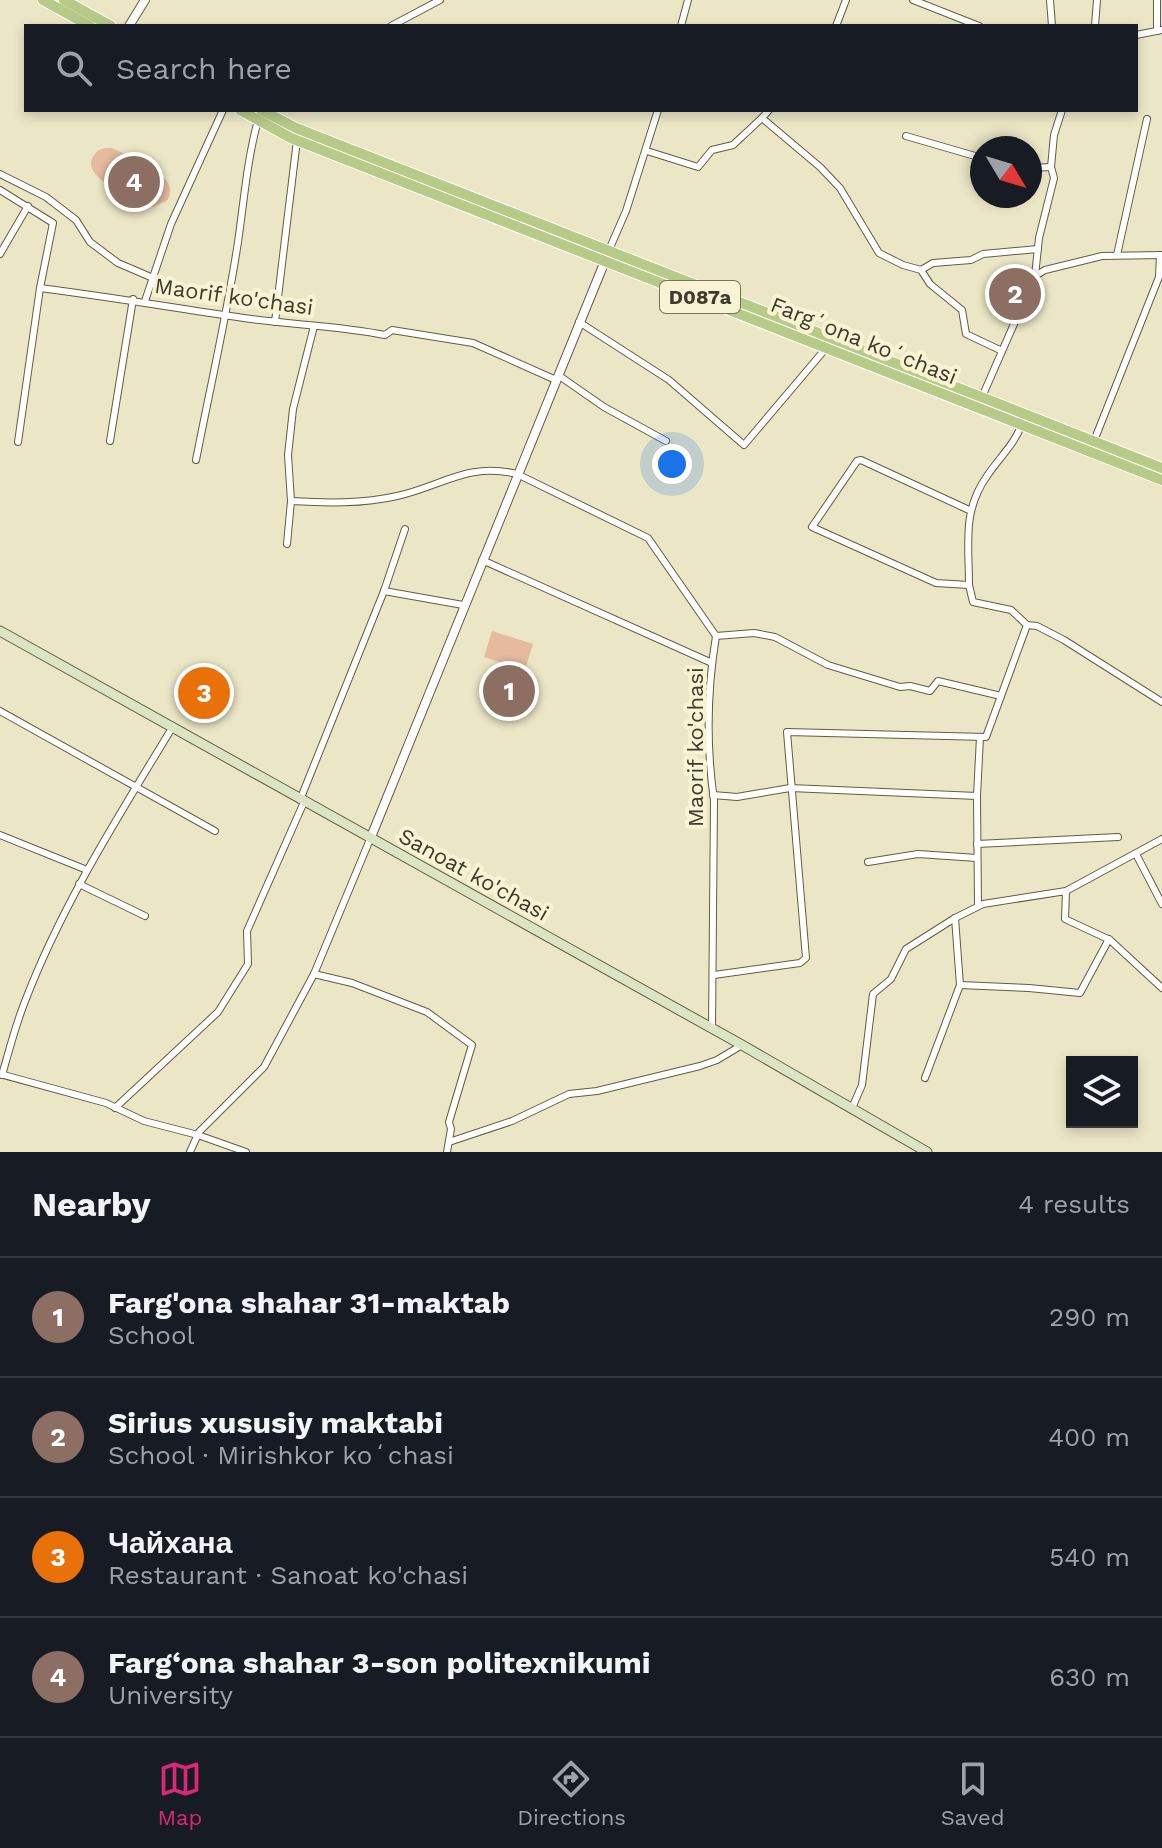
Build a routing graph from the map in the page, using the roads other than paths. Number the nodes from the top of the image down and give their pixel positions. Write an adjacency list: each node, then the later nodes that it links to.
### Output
1 (43, 0): 11 (main road)
2 (64, 0): 12 (main road)
3 (145, 0): 13 (street)
4 (440, 0): 14 (street)
5 (688, 0): 15 (street)
6 (846, 0): 16 (street)
7 (913, 0): 17 (street)
8 (1050, 0): 18 (street)
9 (1097, 0): 19 (street)
10 (1157, 0): 20 (street)
11 (86, 24)
12 (107, 24)
13 (130, 24)
14 (395, 24)
15 (682, 24)
16 (837, 24)
17 (974, 24)
18 (1052, 24)
19 (1095, 24)
20 (1159, 30): 21 (street)
21 (1138, 35)
22 (222, 112): 45 (street)
23 (657, 112): 31 (street)
24 (767, 112): 27 (street)
25 (1061, 112): 34 (street)
26 (259, 115): 30 (main road, Fargʻona koʻchasi / D087a); 40 (main road, Fargʻona koʻchasi / D087a); 49 (street)
27 (762, 118): 31 (street); 43 (street)
28 (1147, 119): 41 (street)
29 (906, 136): 32 (street)
30 (297, 140): 40 (main road, Fargʻona koʻchasi / D087a); 50 (street)
31 (647, 151): 40 (street)
32 (970, 155)
33 (1042, 167): 34 (street)
34 (1051, 167): 38 (street)
35 (0, 174): 45 (street)
36 (0, 190): 37 (street)
37 (28, 206): 39 (street); 46 (street)
38 (1038, 249): 43 (street); 44 (street)
39 (0, 254)
40 (607, 255): 51 (street); 53 (main road, Fargʻona koʻchasi / D087a); 56 (main road, Fargʻona koʻchasi / D087a)
41 (1117, 255): 42 (street); 44 (street)
42 (1161, 255): 60 (street)
43 (921, 270): 54 (street)
44 (1035, 276): 54 (street)
45 (153, 278): 48 (street)
46 (40, 288): 47 (street, Maorif ko'chasi); 61 (street)
47 (133, 299): 48 (street, Maorif ko'chasi); 58 (street)
48 (145, 301): 49 (street, Maorif ko'chasi)
49 (225, 315): 50 (street, Maorif ko'chasi); 62 (street)
50 (275, 322): 52 (street, Maorif ko'chasi)
51 (579, 322): 53 (street); 55 (street)
52 (314, 326): 55 (street, Maorif ko'chasi); 66 (street)
53 (828, 347): 57 (main road, Fargʻona koʻchasi / D087a)
54 (1000, 350): 56 (street)
55 (557, 377): 59 (street, Maorif ko'chasi); 64 (street)
56 (982, 397): 57 (main road, Fargʻona koʻchasi / D087a)
57 (1024, 419): 60 (main road, Fargʻona koʻchasi / D087a); 65 (main road, Fargʻona koʻchasi / D087a); 67 (street)
58 (110, 441)
59 (666, 441)
60 (1094, 441): 63 (main road, Fargʻona koʻchasi / D087a)
61 (18, 442)
62 (196, 460)
63 (1162, 468)
64 (517, 474): 66 (street); 70 (street); 76 (street, Maorif ko'chasi)
65 (1162, 480)
66 (291, 501): 69 (street)
67 (969, 510): 71 (street); 71 (street)
68 (405, 529): 72 (street)
69 (287, 544)
70 (482, 560): 73 (street); 77 (street)
71 (969, 585): 74 (street)
72 (384, 591): 73 (street); 88 (street)
73 (463, 605): 91 (street)
74 (1027, 625): 78 (street); 79 (street)
75 (0, 631): 82 (main road, Sanoat ko'chasi)
76 (716, 636): 77 (street, Maorif ko'chasi); 78 (street)
77 (712, 663): 86 (street, Maorif ko'chasi)
78 (1001, 696): 83 (street)
79 (1162, 702)
80 (3, 712): 81 (street); 84 (street)
81 (0, 724)
82 (172, 728): 84 (street); 88 (main road, Sanoat ko'chasi)
83 (980, 737): 85 (street); 87 (street)
84 (135, 788): 89 (street); 98 (street)
85 (790, 788): 86 (street); 87 (street); 107 (street)
86 (713, 795): 107 (street, Maorif ko'chasi)
87 (977, 796): 94 (street)
88 (302, 801): 91 (main road, Sanoat ko'chasi); 114 (street)
89 (215, 831)
90 (0, 835): 98 (street)
91 (371, 837): 106 (street); 110 (main road, Sanoat ko'chasi)
92 (1118, 837): 94 (street)
93 (1162, 839): 95 (street)
94 (977, 844): 96 (street)
95 (1136, 854): 100 (street); 101 (street)
96 (977, 858): 97 (street); 102 (street)
97 (868, 862)
98 (87, 870): 99 (street)
99 (79, 884): 103 (street); 112 (street)
100 (1066, 891): 102 (street); 105 (street)
101 (1162, 904)
102 (978, 906): 104 (street)
103 (145, 916)
104 (955, 918): 108 (street); 115 (street)
105 (1109, 939): 108 (street); 109 (street)
106 (314, 974): 116 (street); 117 (street)
107 (714, 975): 110 (street, Maorif ko'chasi)
108 (960, 985): 113 (street)
109 (1162, 988)
110 (712, 1029): 111 (main road, Sanoat ko'chasi)
111 (742, 1045): 115 (main road, Sanoat ko'chasi); 117 (street)
112 (1, 1075): 114 (street)
113 (925, 1078)
114 (115, 1108): 116 (street)
115 (852, 1108): 121 (main road, Sanoat ko'chasi)
116 (198, 1135): 118 (street); 119 (street)
117 (449, 1142): 120 (street)
118 (190, 1152)
119 (246, 1152)
120 (447, 1152)
121 (927, 1152)

